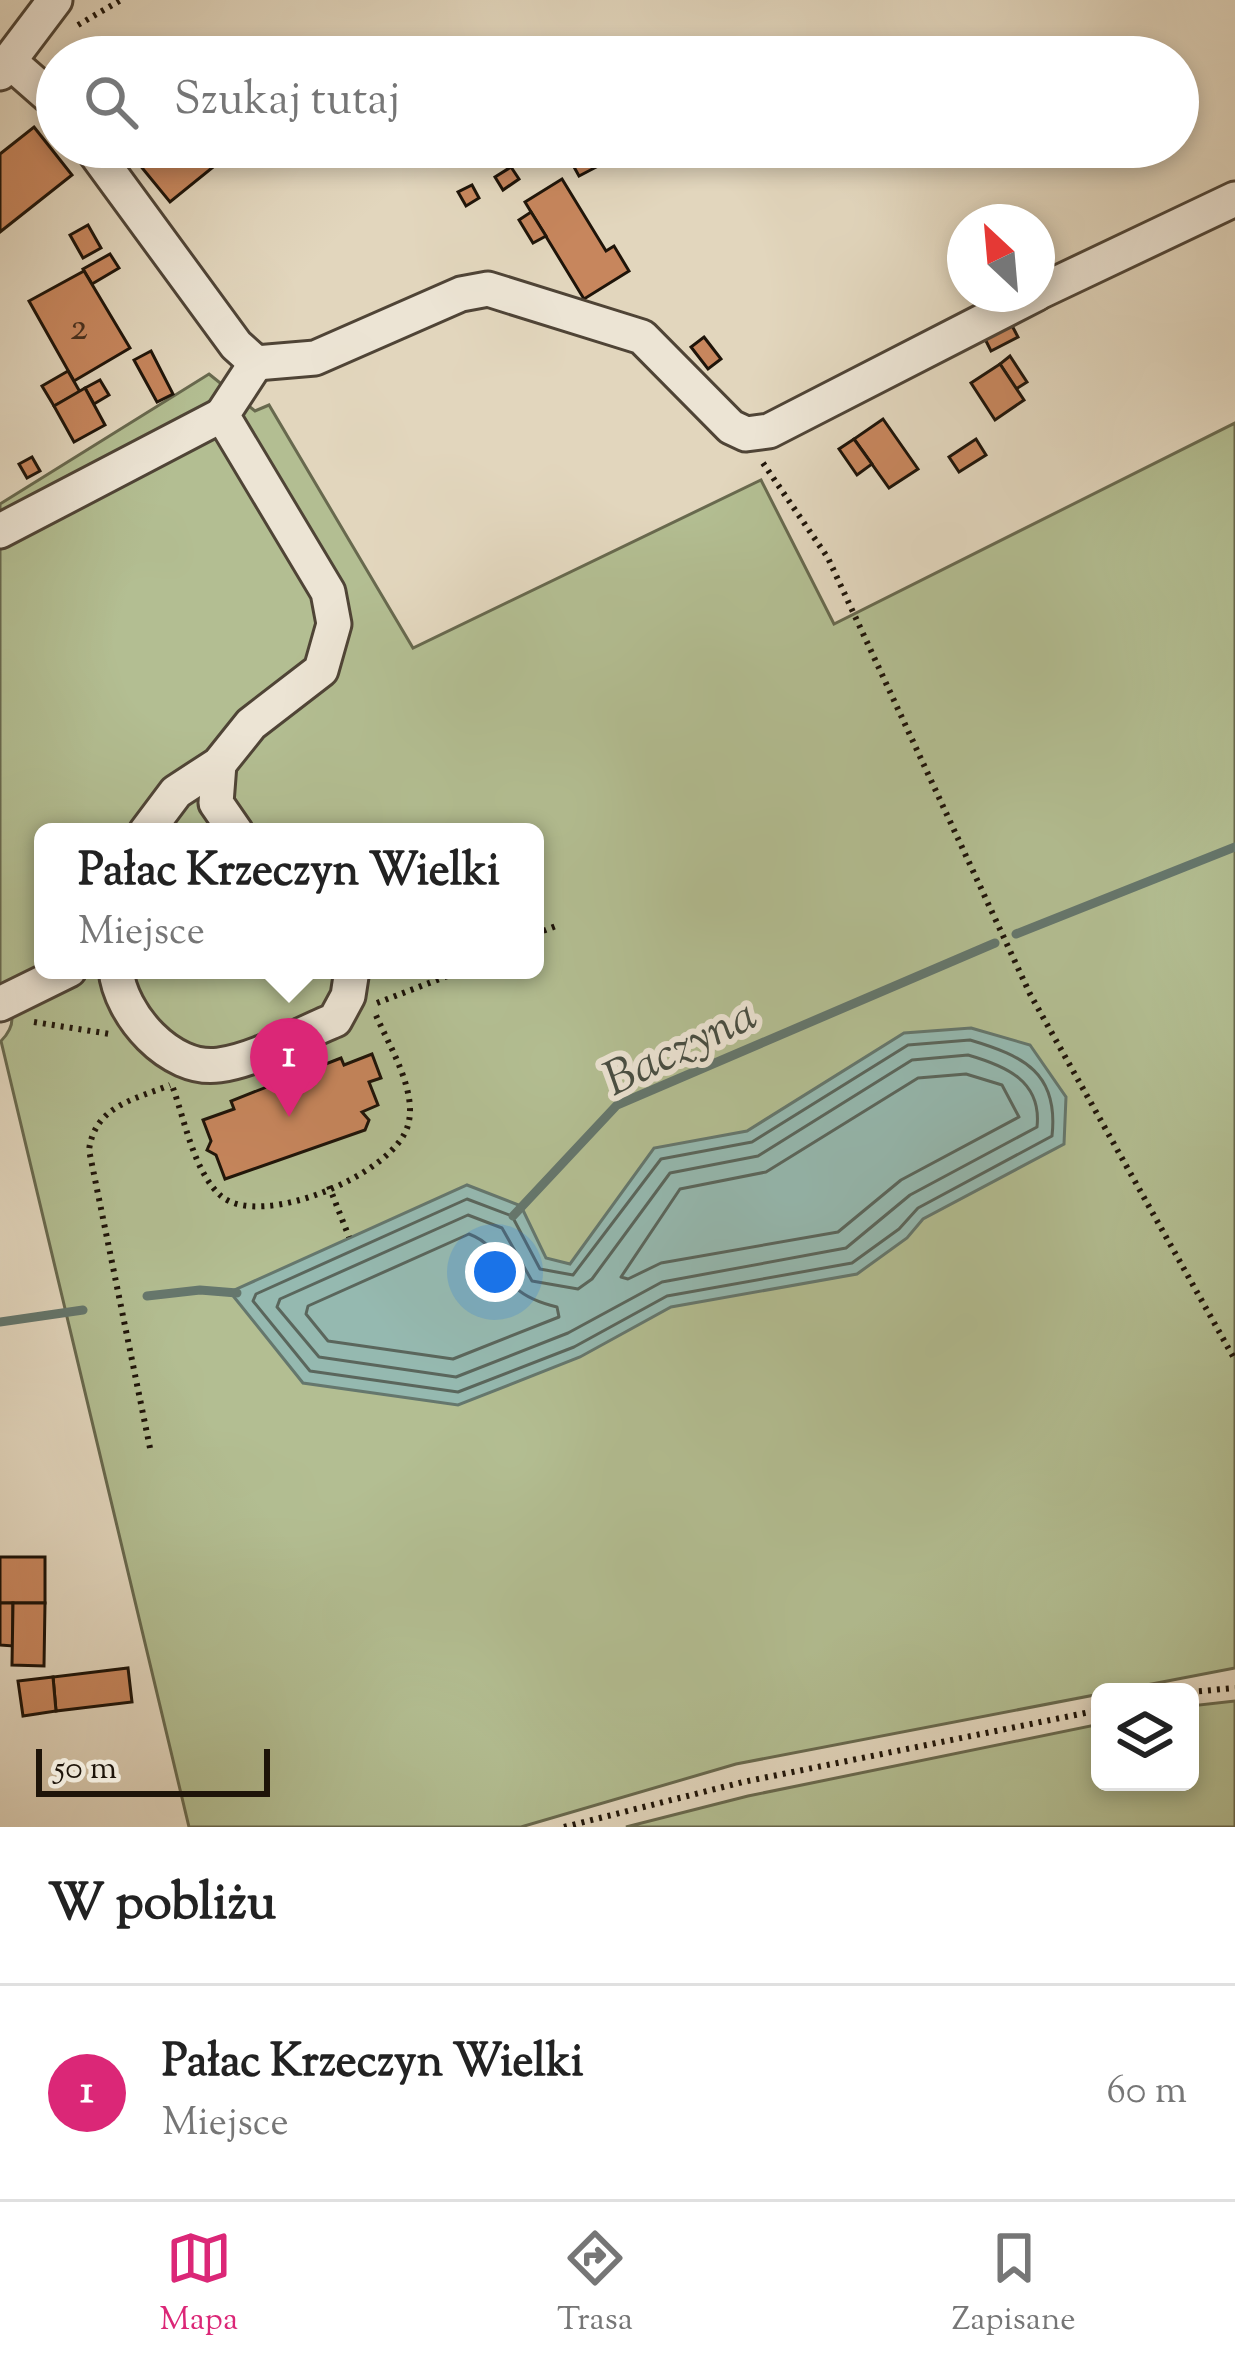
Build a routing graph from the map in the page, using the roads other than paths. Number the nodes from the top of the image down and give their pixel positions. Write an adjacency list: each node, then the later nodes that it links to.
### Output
1 (55, 0): 2 (street)
2 (5, 67): 3 (street)
3 (36, 88)
4 (107, 168): 8 (street)
5 (1235, 199): 6 (street)
6 (1055, 285)
7 (1001, 312): 8 (street)
8 (256, 363): 9 (street)
9 (222, 415): 10 (street); 11 (street)
10 (0, 532)
11 (219, 764): 12 (street); 13 (street)
12 (153, 820)
13 (230, 823)
14 (51, 979): 17 (street)
15 (119, 979): 16 (street)
16 (351, 979)
17 (9, 1000)

